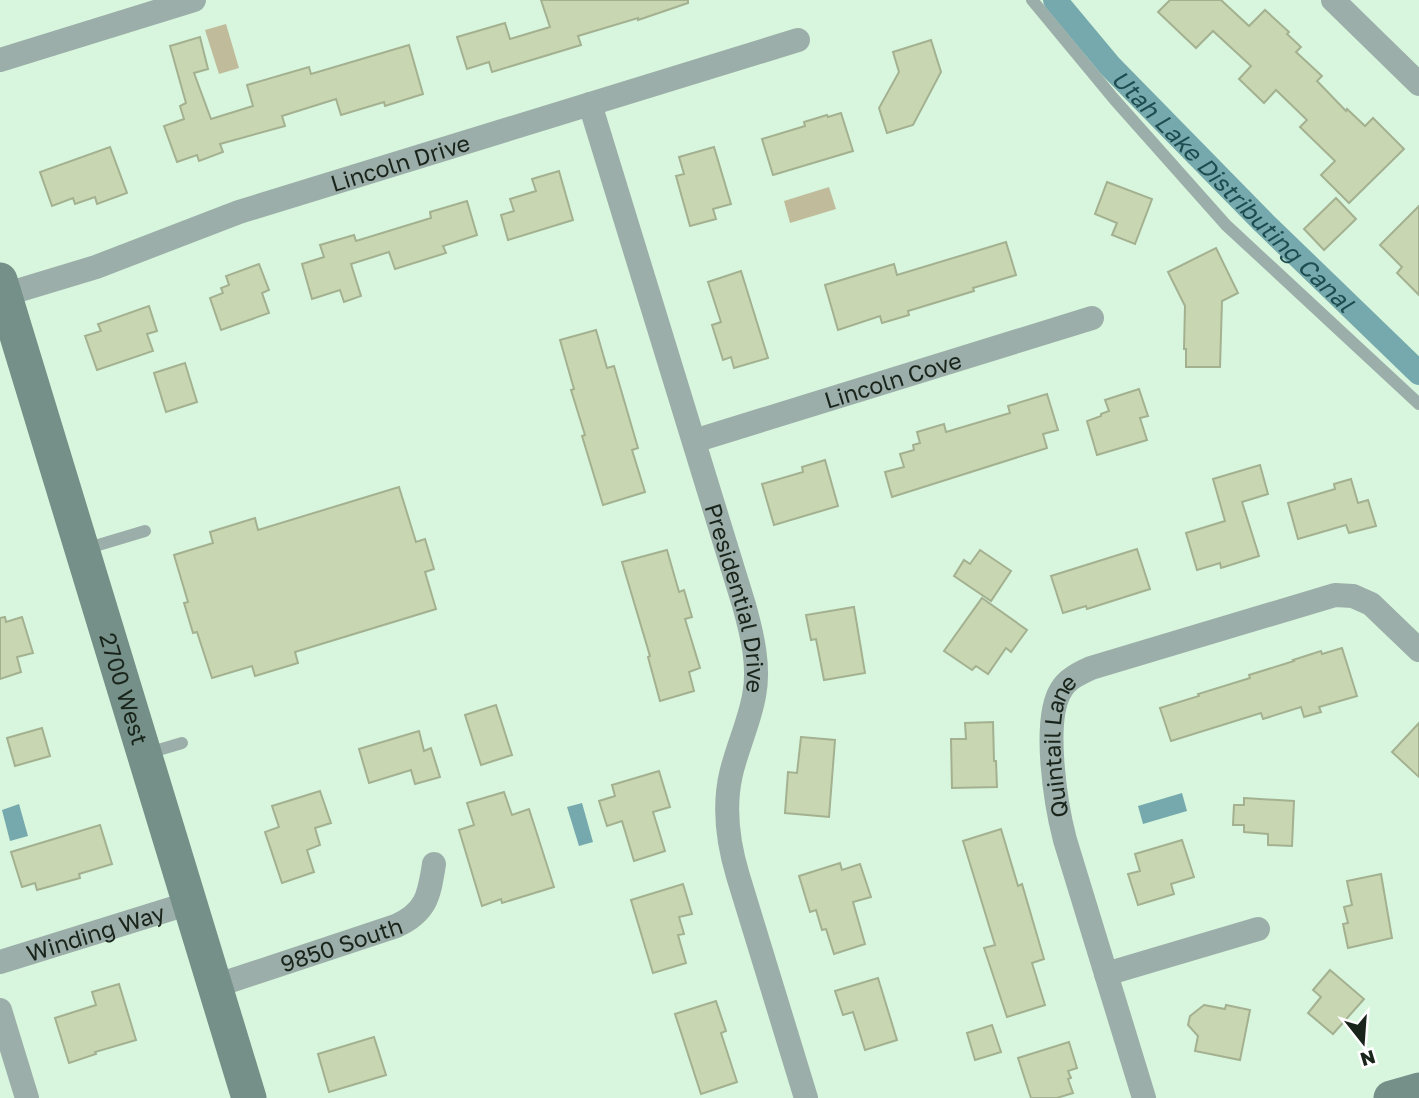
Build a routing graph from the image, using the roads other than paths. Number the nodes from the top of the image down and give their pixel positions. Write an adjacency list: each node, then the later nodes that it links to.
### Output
1 (194, 0): 5 (street)
2 (1032, 0): 10 (lane)
3 (1333, 0): 6 (street)
4 (798, 40): 7 (street, Lincoln Drive)
5 (0, 60)
6 (1419, 84)
7 (590, 104): 8 (street, Lincoln Drive); 11 (street, Presidential Drive)
8 (2, 290): 13 (main road, 2700 West)
9 (1092, 318): 11 (street, Lincoln Cove)
10 (1419, 404)
11 (694, 441): 27 (street, Presidential Drive)
12 (145, 531): 13 (lane)
13 (83, 550): 16 (main road, 2700 West)
14 (1419, 650): 21 (street, Quintail Lane)
15 (182, 743): 16 (lane)
16 (145, 754): 18 (main road, 2700 West)
17 (434, 864): 22 (street, 9850 South)
18 (190, 903): 20 (street, Winding Way); 22 (main road, 2700 West)
19 (1258, 929): 21 (street)
20 (0, 962)
21 (1106, 974): 28 (street, Quintail Lane)
22 (215, 986): 26 (main road, 2700 West)
23 (0, 1010): 25 (street)
24 (1419, 1090): 29 (main road)
25 (27, 1098)
26 (249, 1098)
27 (806, 1098)
28 (1144, 1098)
29 (1391, 1098)

